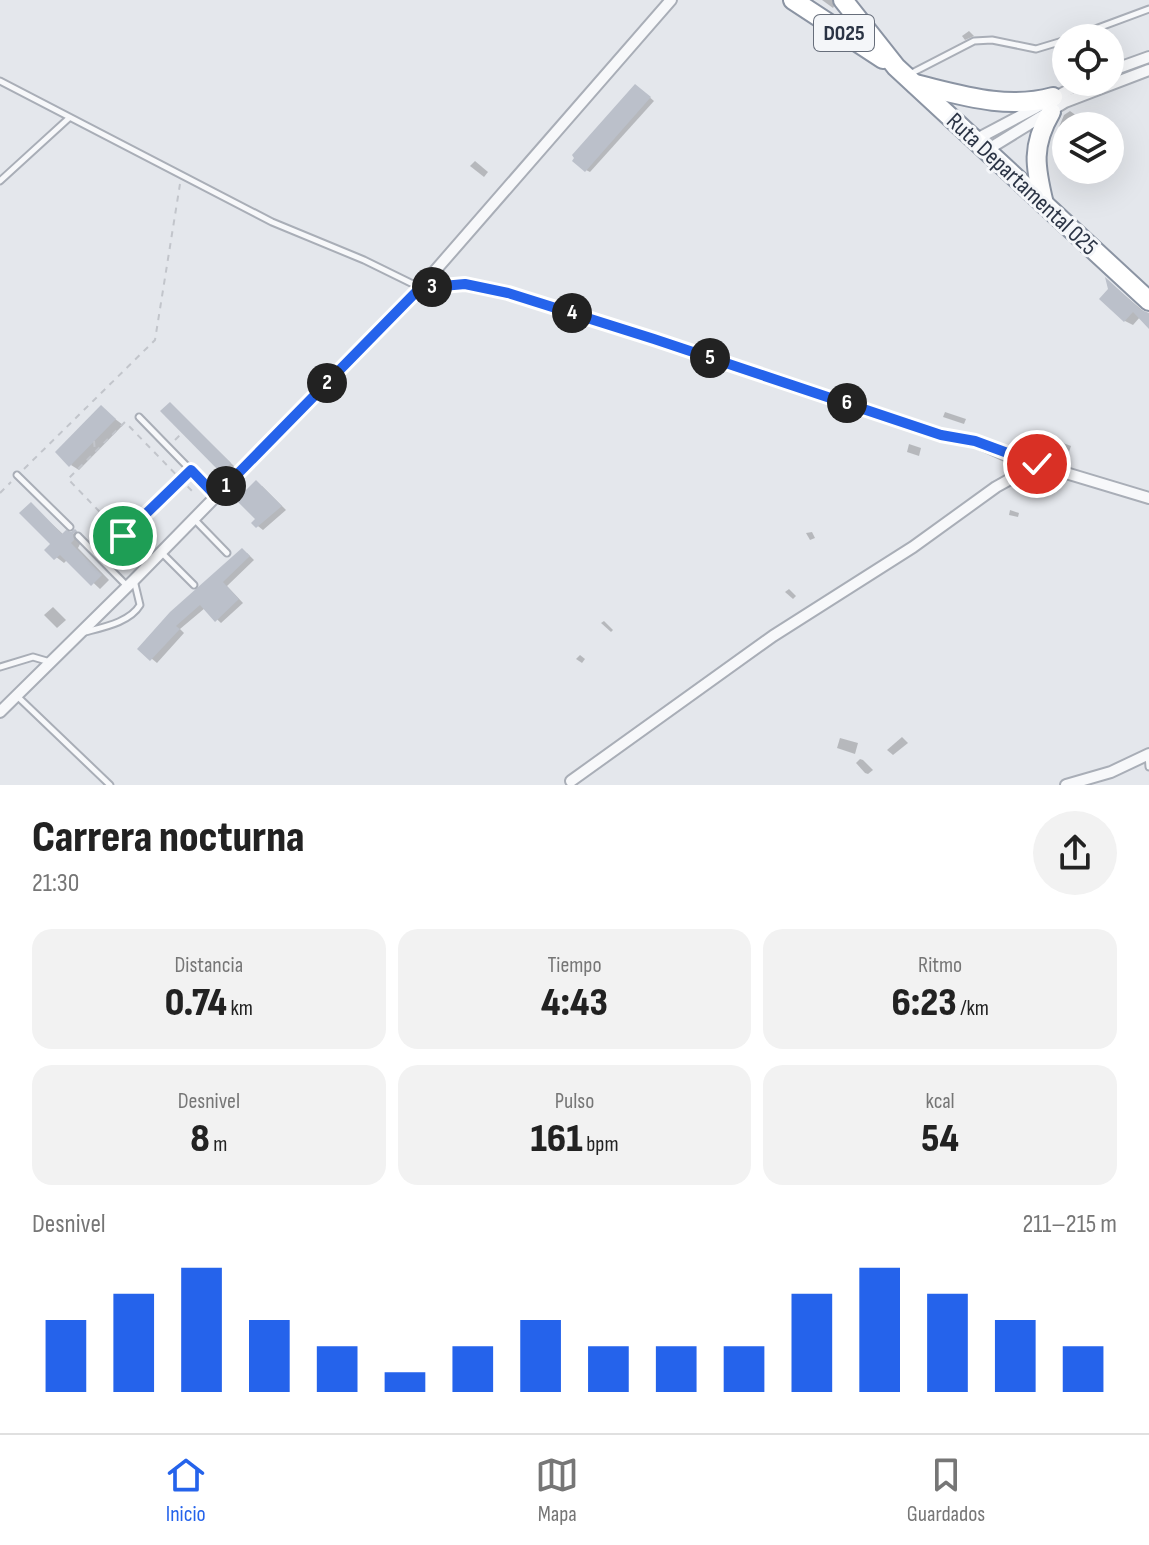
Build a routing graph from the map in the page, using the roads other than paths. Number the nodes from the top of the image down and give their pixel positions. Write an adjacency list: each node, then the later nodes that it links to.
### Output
1 (671, 0): 18 (street)
2 (793, 0): 10 (highway, Ruta Departamental 025 / D025)
3 (843, 0): 10 (highway, Ruta Departamental 025 / D025)
4 (1149, 9): 5 (lane)
5 (1108, 24)
6 (1052, 44): 10 (lane)
7 (1149, 57): 8 (street)
8 (1124, 66)
9 (1149, 70): 13 (street)
10 (905, 75): 13 (highway); 15 (highway, Ruta Departamental 025 / D025)
11 (0, 81): 14 (lane)
12 (1064, 96): 13 (street)
13 (1052, 104): 15 (street); 17 (highway)
14 (69, 118): 16 (lane); 18 (lane)
15 (981, 145): 17 (highway, Ruta Departamental 025 / D025)
16 (0, 181)
17 (1044, 204): 19 (highway, Ruta Departamental 025 / D025)
18 (420, 288): 21 (street); 23 (street)
19 (1149, 301)
20 (139, 417): 23 (lane)
21 (1037, 464): 24 (street); 39 (street)
22 (17, 475): 26 (lane)
23 (216, 496): 25 (street)
24 (1149, 498)
25 (194, 519): 28 (street); 29 (lane)
26 (70, 527)
27 (78, 536): 30 (lane)
28 (161, 552): 30 (street); 31 (lane)
29 (227, 553)
30 (131, 583): 32 (street); 32 (lane)
31 (194, 585)
32 (81, 633): 33 (street)
33 (51, 662): 34 (lane); 35 (street)
34 (0, 667)
35 (17, 696): 36 (street); 40 (lane)
36 (0, 712)
37 (1148, 754): 38 (lane); 41 (street)
38 (1149, 767)
39 (568, 783)
40 (110, 785)
41 (1066, 785)

